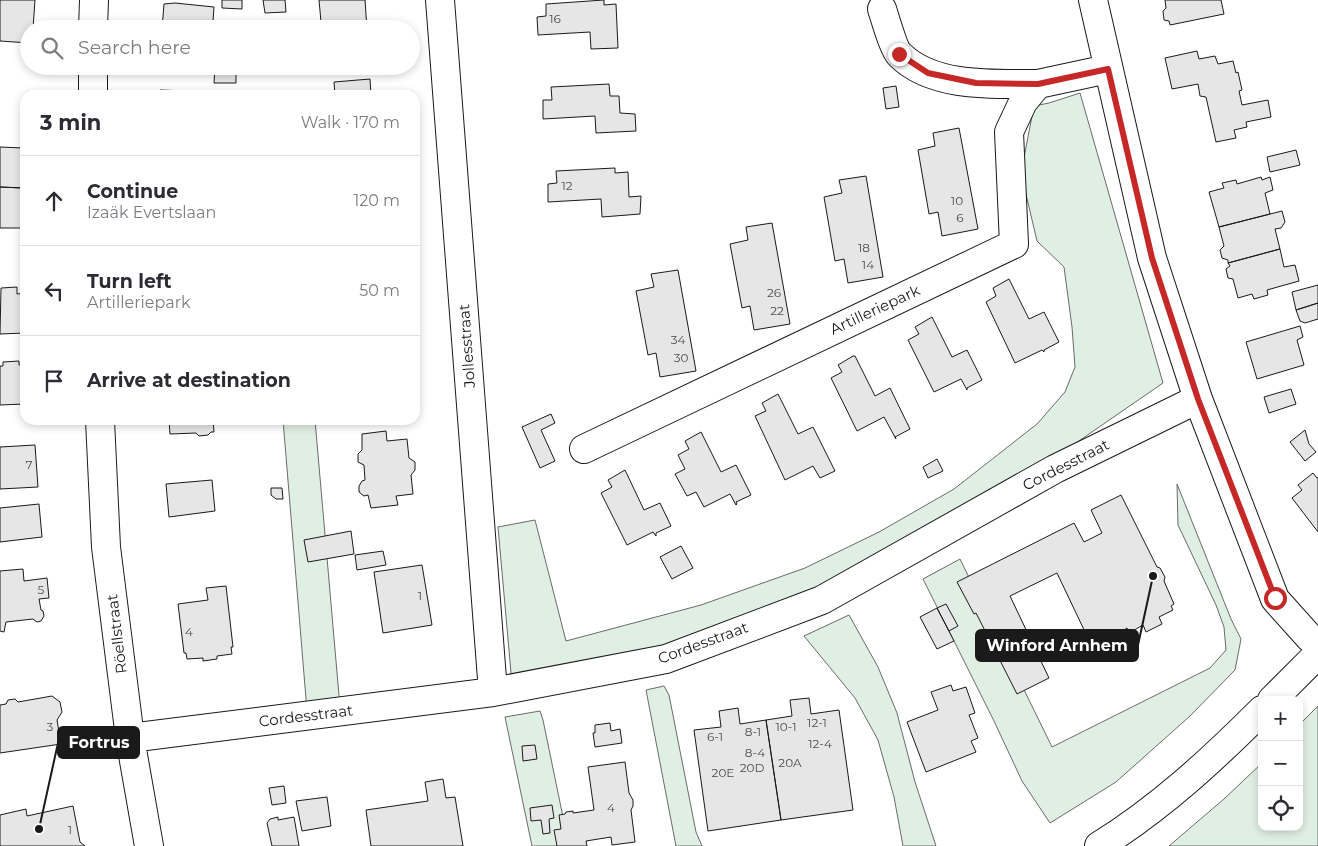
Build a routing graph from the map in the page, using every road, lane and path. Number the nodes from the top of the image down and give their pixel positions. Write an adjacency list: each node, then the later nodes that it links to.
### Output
1 (94, 0): 5 (street)
2 (440, 0): 15 (street, Jollesstraat)
3 (1093, 0): 6 (street)
4 (882, 9): 8 (street)
5 (94, 20)
6 (1108, 69): 8 (street); 10 (street)
7 (93, 75): 9 (street)
8 (1038, 84): 12 (street, Artilleriepark)
9 (93, 90)
10 (1198, 399): 13 (street); 15 (street, Cordesstraat)
11 (100, 425): 18 (street, Röellstraat)
12 (584, 449)
13 (1318, 644)
14 (1318, 654): 16 (street)
15 (493, 692): 18 (street, Cordesstraat)
16 (1276, 696)
17 (1258, 714): 20 (street)
18 (130, 738): 19 (street, Röellstraat)
19 (150, 846)
20 (1099, 846)

